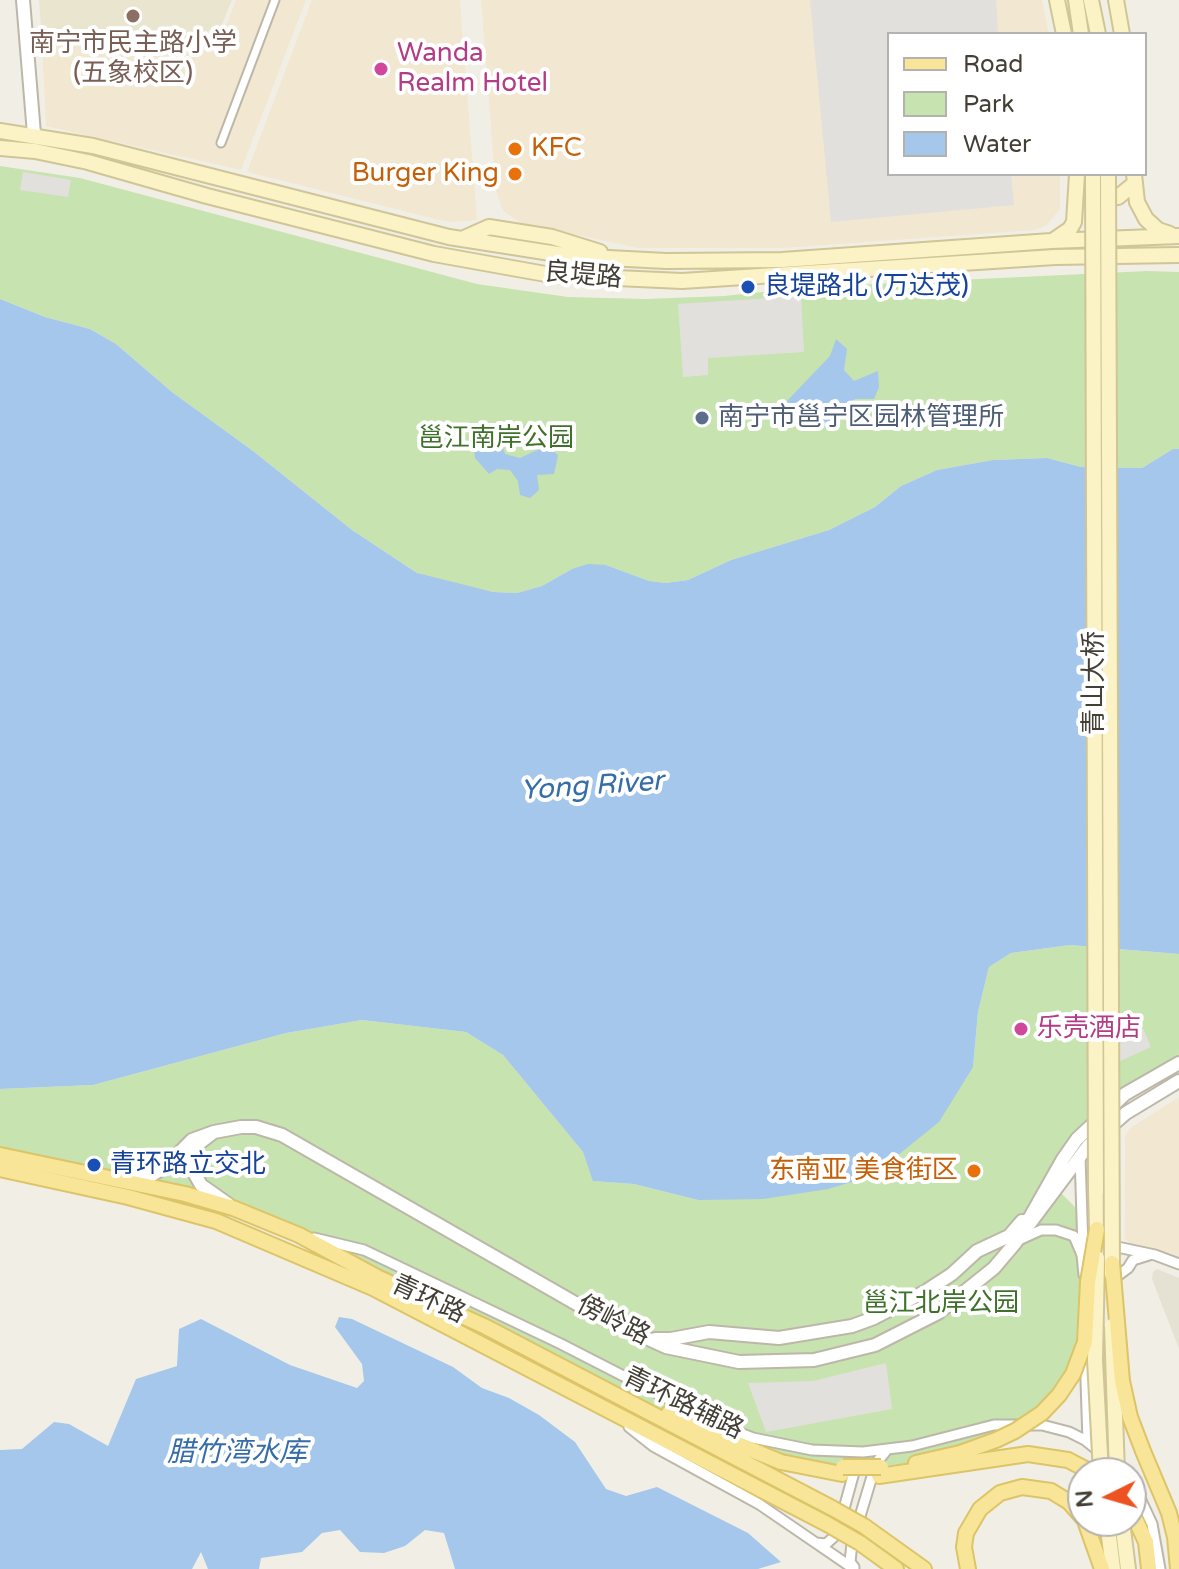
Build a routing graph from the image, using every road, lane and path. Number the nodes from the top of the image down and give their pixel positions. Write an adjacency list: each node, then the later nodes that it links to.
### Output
1 (23, 0): 12 (street)
2 (275, 0): 13 (street)
3 (1057, 0): 7 (main road)
4 (1076, 0): 8 (main road)
5 (1091, 0): 9 (main road)
6 (1116, 0): 10 (main road)
7 (1064, 32)
8 (1081, 32)
9 (1098, 32)
10 (1122, 32)
11 (0, 131): 12 (main road, 良堤路)
12 (34, 134): 21 (main road, 良堤路)
13 (221, 143)
14 (0, 148): 23 (main road, 良堤路)
15 (1093, 176): 33 (main road, 青山大桥, bridge)
16 (1108, 176): 33 (main road, 青山大桥, bridge)
17 (1078, 177): 18 (main road); 20 (main road)
18 (1134, 179): 19 (main road)
19 (1177, 236): 20 (main road, 良堤路)
20 (1051, 241): 21 (main road, 良堤路)
21 (989, 245): 23 (main road)
22 (1179, 255): 23 (main road, 良堤路)
23 (991, 262)
24 (1179, 1063): 32 (street, 傍岭路)
25 (1179, 1081): 26 (street, 傍岭路)
26 (1116, 1122): 29 (street, 傍岭路); 39 (street)
27 (214, 1132): 31 (street); 34 (street); 43 (street, 傍岭路)
28 (0, 1155): 31 (main road, 青环路)
29 (1080, 1156): 37 (street); 38 (street, 傍岭路)
30 (0, 1169): 45 (main road, 青环路)
31 (124, 1182): 34 (main road, 青环路)
32 (1049, 1182): 38 (street, 傍岭路); 43 (street)
33 (1104, 1191): 35 (main road); 42 (main road, bridge)
34 (233, 1208): 36 (main road, 青环路)
35 (1097, 1229): 48 (main road, bridge); 53 (main road, bridge)
36 (299, 1235): 44 (main road, 青环路); 52 (street, 青环路辅路)
37 (1078, 1238): 38 (street); 39 (street); 46 (street)
38 (1016, 1242): 43 (street, 傍岭路)
39 (1116, 1247): 40 (street); 42 (street)
40 (1155, 1255): 41 (street); 42 (street)
41 (1179, 1264)
42 (1114, 1270): 50 (main road, bridge); 69 (main road, bridge)
43 (645, 1338)
44 (536, 1353): 52 (main road); 64 (main road, 青环路, bridge)
45 (610, 1412): 60 (street, 青环路辅路); 63 (main road, 青环路, bridge)
46 (1088, 1442): 47 (street, 青环路辅路); 49 (street, 青环路辅路)
47 (889, 1450): 52 (street, 青环路辅路); 62 (street)
48 (1100, 1457)
49 (1105, 1457)
50 (1120, 1457)
51 (1067, 1460): 53 (main road)
52 (843, 1465): 53 (main road); 60 (street)
53 (880, 1471)
54 (1067, 1501): 65 (main road)
55 (1147, 1513): 68 (street)
56 (1090, 1537): 66 (main road)
57 (1112, 1537): 61 (main road)
58 (1121, 1537): 61 (main road)
59 (1144, 1537): 67 (main road)
60 (816, 1543): 62 (street, 青环路辅路)
61 (1120, 1562)
62 (854, 1569)
63 (893, 1569)
64 (924, 1569)
65 (968, 1569)
66 (1102, 1569)
67 (1149, 1569)
68 (1160, 1569)
69 (1178, 1569)

